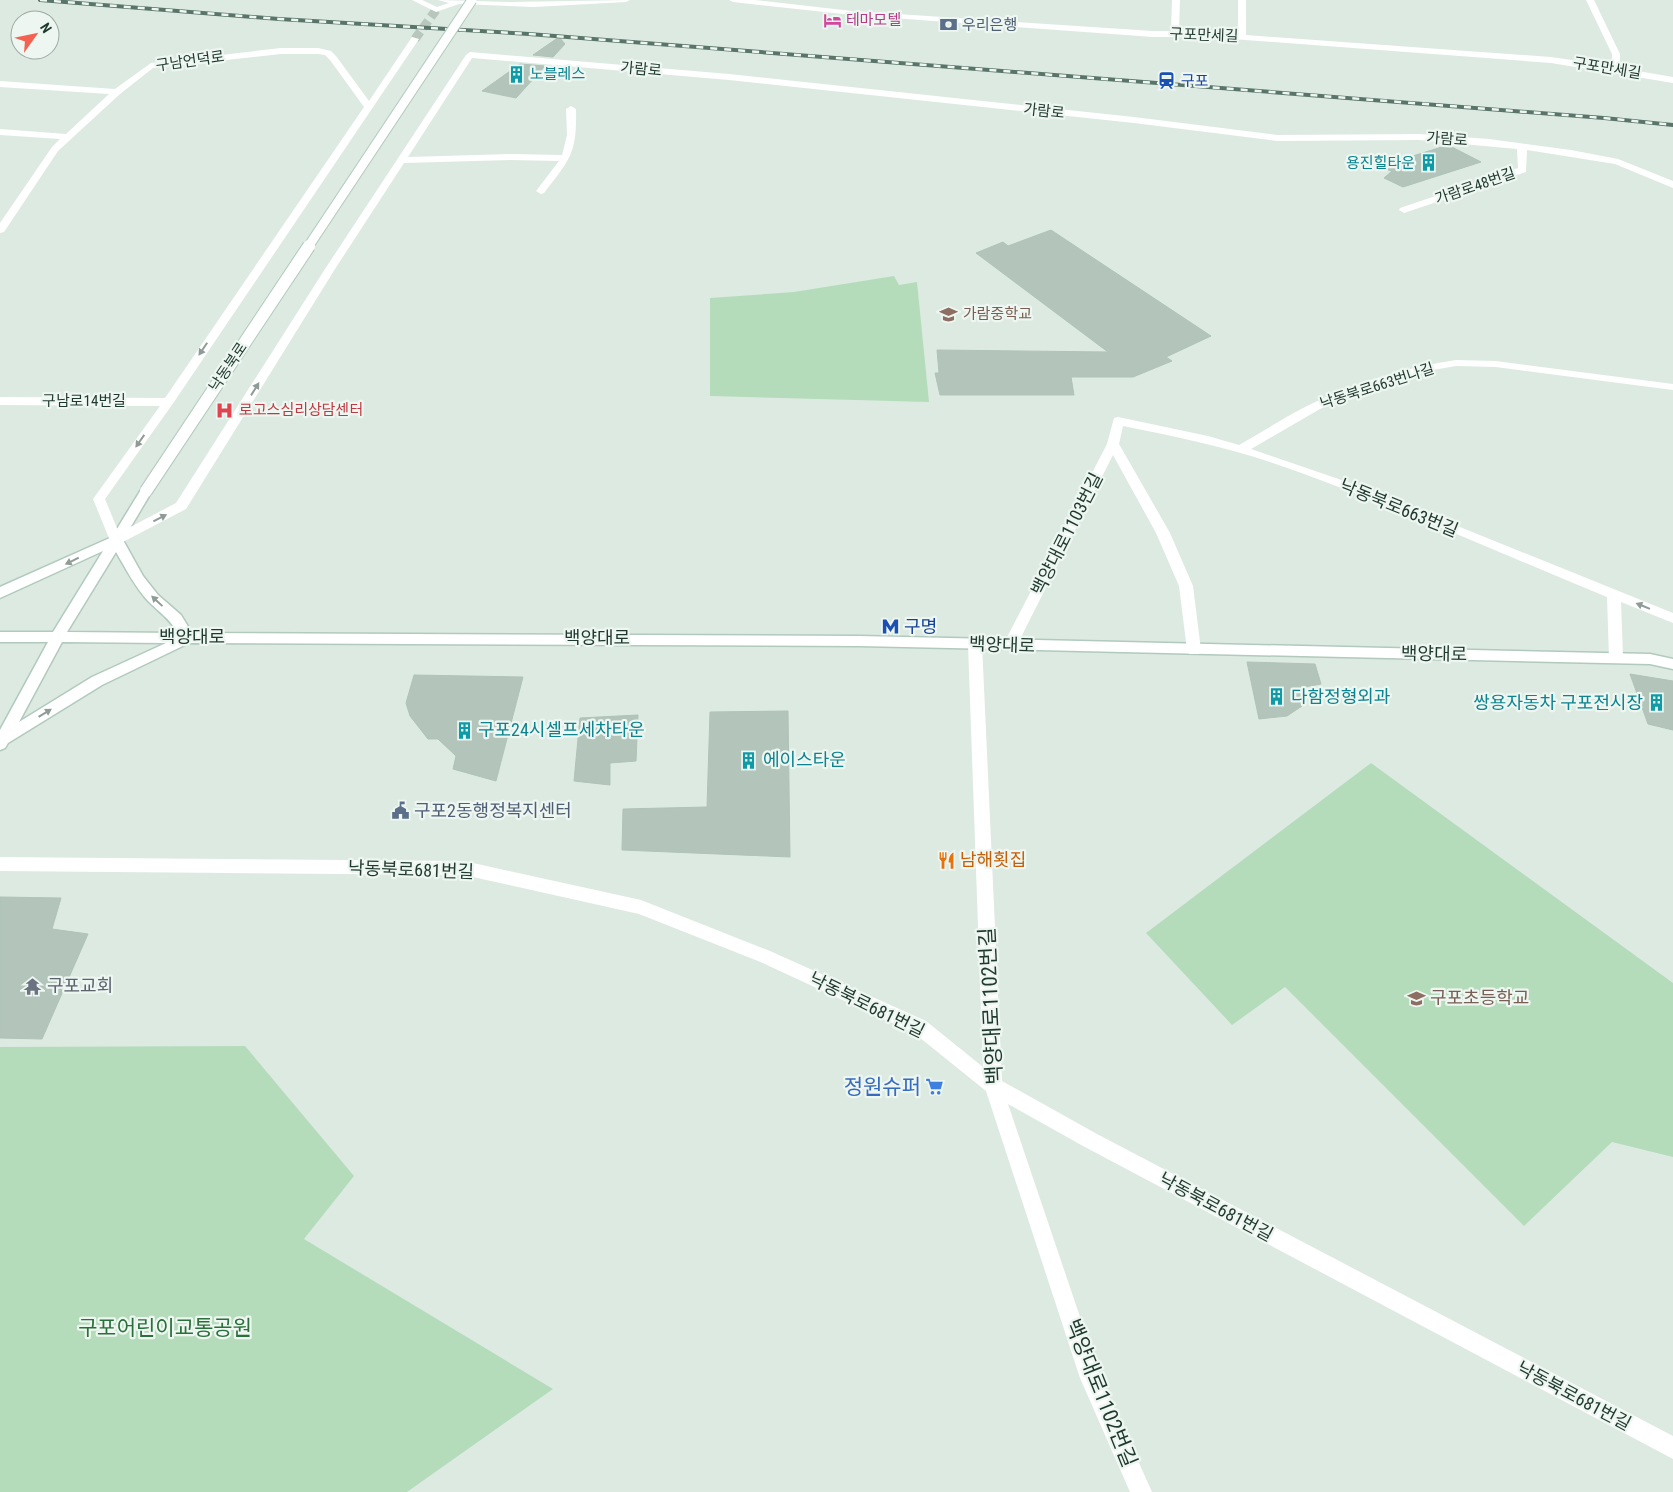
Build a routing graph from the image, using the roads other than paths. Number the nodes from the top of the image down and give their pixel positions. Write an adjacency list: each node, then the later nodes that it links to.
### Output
1 (416, 0): 8 (street)
2 (442, 0): 8 (street)
3 (626, 0): 8 (street)
4 (733, 0): 9 (street, 구포만세길)
5 (1176, 0): 9 (street)
6 (1242, 0): 10 (street)
7 (1590, 0): 12 (street)
8 (468, 1): 33 (street, 낙동북로, bridge)
9 (1176, 34): 10 (street, 구포만세길)
10 (1242, 37): 12 (street, 구포만세길)
11 (415, 39): 16 (street)
12 (1616, 69): 13 (street, 구포만세길)
13 (1673, 80)
14 (0, 84): 15 (street)
15 (117, 92): 16 (street, 구남언덕로); 19 (street, 구남언덕로)
16 (368, 106): 29 (street, one-way to 29)
17 (571, 109): 21 (street)
18 (0, 132): 19 (street)
19 (66, 137): 26 (street, 구남언덕로)
20 (1522, 147): 22 (street, 가람로); 23 (street, 가람로); 25 (street, 가람로48번길)
21 (566, 158): 22 (street); 24 (street)
22 (401, 160): 33 (street, one-way to 22)
23 (1673, 185)
24 (541, 191)
25 (1404, 210)
26 (0, 230)
27 (1673, 387): 32 (street, 낙동북로663번나길)
28 (0, 401): 29 (street, 구남로14번길)
29 (168, 402): 33 (street, one-way to 33)
30 (1118, 421): 31 (street, 백양대로1103번길); 32 (street, 낙동북로663번길)
31 (1113, 444): 41 (street, 백양대로1103번길); 42 (street)
32 (1242, 449): 35 (street, 낙동북로663번길)
33 (116, 540): 34 (street, one-way to 34); 37 (street, 낙동북로); 39 (street, one-way to 33)
34 (0, 593)
35 (1614, 594): 36 (street, 낙동북로663번길, one-way to 35); 43 (street)
36 (1673, 618)
37 (58, 636): 38 (street, 백양대로); 39 (street, 백양대로); 46 (street, 낙동북로)
38 (0, 637)
39 (188, 638): 40 (street, 백양대로); 46 (street, one-way to 39)
40 (975, 644): 41 (street, 백양대로); 48 (street, 백양대로1102번길)
41 (1010, 645): 42 (street, 백양대로)
42 (1194, 650): 43 (street, 백양대로)
43 (1616, 658): 44 (street, 백양대로)
44 (1673, 664)
45 (0, 719): 46 (street)
46 (2, 741)
47 (0, 864): 48 (street, 낙동북로681번길)
48 (993, 1086): 49 (street, 낙동북로681번길); 50 (street, 백양대로1102번길)
49 (1673, 1448)
50 (1141, 1492)

